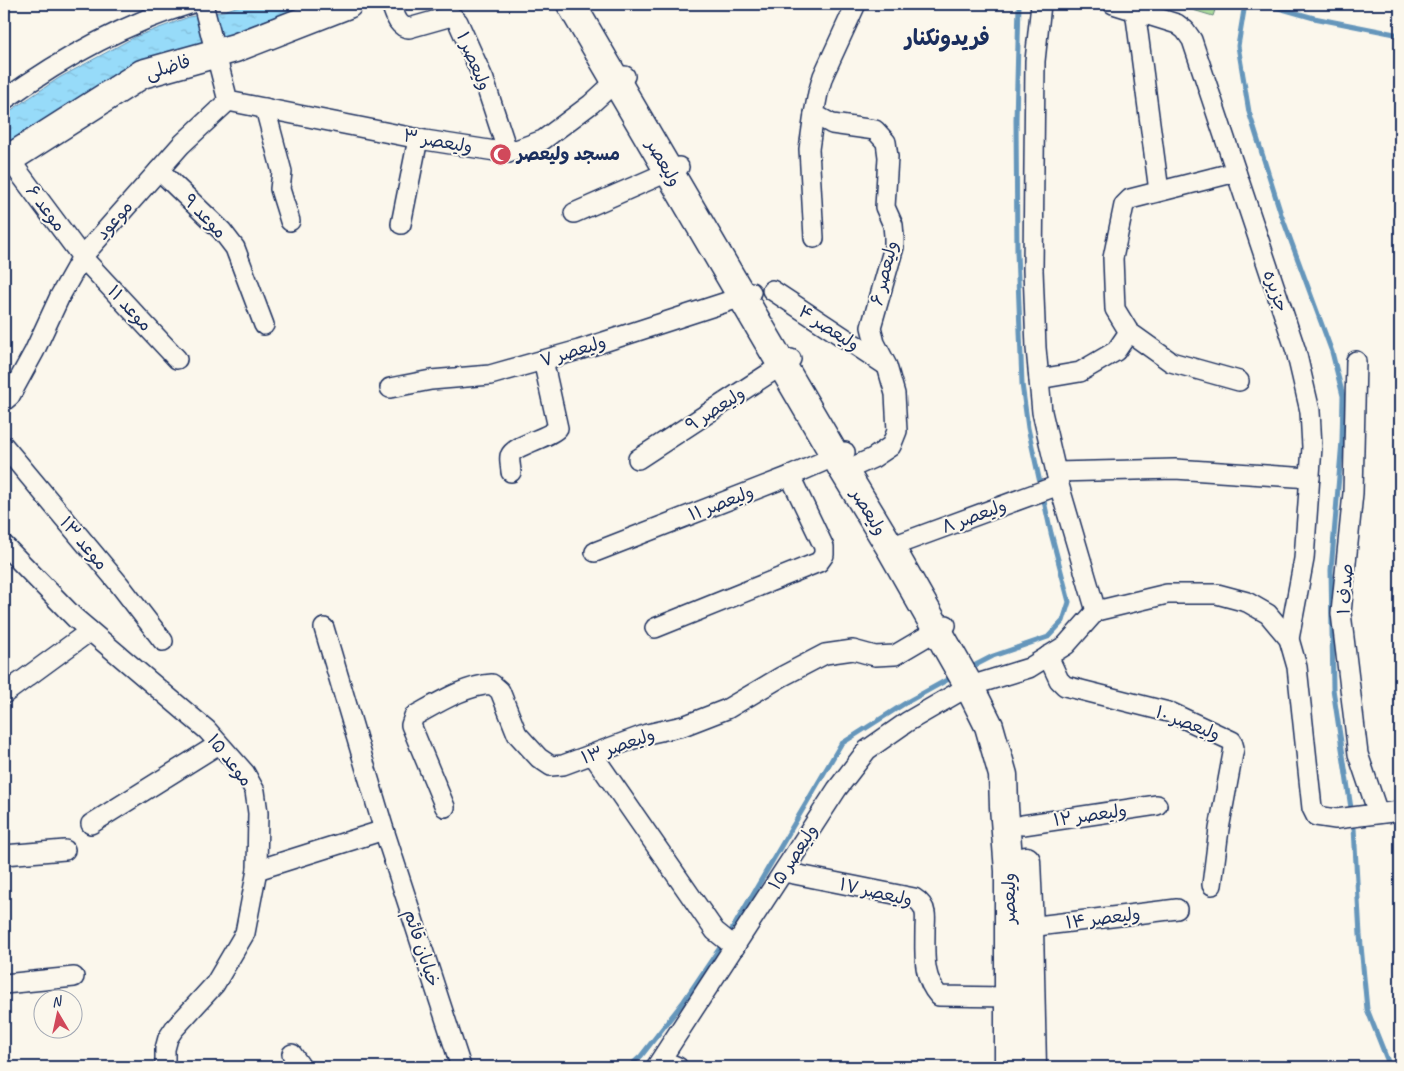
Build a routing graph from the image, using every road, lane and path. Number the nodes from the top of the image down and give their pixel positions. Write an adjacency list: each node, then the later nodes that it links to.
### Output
1 (190, 4): 11 (street)
2 (203, 4): 12 (street)
3 (348, 4): 12 (main road, فاضلی)
4 (391, 4): 19 (street, ولیعصر ۱)
5 (571, 4): 13 (main road, ولیعصر)
6 (586, 4): 13 (main road, ولیعصر)
7 (1041, 4): 38 (street)
8 (1113, 4): 10 (street, جزیره)
9 (851, 6): 17 (street)
10 (1135, 10): 23 (street, جزیره); 24 (street)
11 (145, 11): 14 (street)
12 (216, 53): 15 (street); 20 (main road, فاضلی)
13 (621, 78): 19 (street, ولیعصر ۳); 21 (main road, ولیعصر)
14 (4, 100)
15 (228, 101): 16 (street, ولیعصر ۳); 22 (street, موعود)
16 (265, 108): 18 (street, ولیعصر ۳); 26 (street)
17 (814, 114): 28 (street); 37 (street, ولیعصر ۶)
18 (418, 138): 19 (street, ولیعصر ۳); 27 (street)
19 (508, 153)
20 (6, 161): 29 (street, موعد ۶)
21 (674, 169): 25 (street); 30 (main road, ولیعصر)
22 (159, 170): 29 (street, موعود); 31 (street, موعد ۹)
23 (1236, 172): 24 (street); 47 (street, جزیره)
24 (1159, 191): 32 (street)
25 (574, 213)
26 (290, 221)
27 (400, 224)
28 (814, 238)
29 (82, 257): 33 (street, موعد ۱۱); 41 (street, موعود)
30 (755, 293): 34 (street, ولیعصر ۷); 36 (main road, ولیعصر); 37 (street, ولیعصر ۴)
31 (264, 326)
32 (1129, 332): 38 (street); 39 (street)
33 (177, 359)
34 (543, 360): 40 (street, ولیعصر ۷); 45 (street)
35 (1356, 361): 67 (street, صدف ۱)
36 (786, 362): 43 (street, ولیعصر ۹); 44 (main road, ولیعصر)
37 (887, 366): 44 (street, ولیعصر ۶)
38 (1039, 379): 48 (street)
39 (1239, 381)
40 (390, 388)
41 (4, 402)
42 (4, 446): 58 (street, موعد ۱۳)
43 (638, 459)
44 (845, 462): 46 (street, ولیعصر ۱۱); 50 (main road, ولیعصر)
45 (511, 472)
46 (790, 476): 51 (street, ولیعصر ۱۱); 54 (street)
47 (1310, 478): 48 (street, ولیعصر ۸); 57 (street, جزیره)
48 (1056, 481): 50 (street, ولیعصر ۸); 52 (street)
49 (4, 545): 56 (street, موعد ۱۵)
50 (895, 546): 55 (main road, ولیعصر)
51 (595, 552)
52 (1096, 611): 57 (street); 59 (street)
53 (324, 628): 70 (street, خیابان قائم)
54 (655, 628)
55 (942, 628): 60 (main road, ولیعصر); 63 (street, ولیعصر ۱۳)
56 (90, 630): 61 (street); 62 (street, موعد ۱۵)
57 (1288, 639): 67 (street)
58 (163, 641)
59 (1048, 656): 60 (street); 75 (street, ولیعصر ۱۰)
60 (969, 675): 69 (main road, ولیعصر); 74 (street, ولیعصر ۱۵); 81 (main road, ولیعصر)
61 (4, 694)
62 (219, 744): 68 (street); 73 (street, موعد ۱۵)
63 (593, 755): 65 (street, ولیعصر ۱۳); 78 (street)
64 (1157, 805): 69 (street, ولیعصر ۱۲)
65 (445, 807)
66 (1400, 810): 67 (street)
67 (1371, 814)
68 (91, 824)
69 (1023, 825): 77 (main road, ولیعصر)
70 (384, 830): 73 (street); 84 (street, خیابان قائم)
71 (65, 850): 72 (street)
72 (4, 855)
73 (257, 870): 83 (street, موعد ۱۵)
74 (784, 872): 78 (street, ولیعصر ۱۵); 81 (street, ولیعصر ۱۷)
75 (1212, 885)
76 (1177, 909): 77 (street, ولیعصر ۱۴)
77 (1030, 926): 86 (main road, ولیعصر)
78 (734, 947): 82 (street, ولیعصر ۱۵)
79 (74, 977): 80 (street)
80 (4, 984)
81 (1008, 997): 85 (main road, ولیعصر)
82 (665, 1065)
83 (165, 1067)
84 (461, 1067)
85 (1009, 1067)
86 (1032, 1067)

